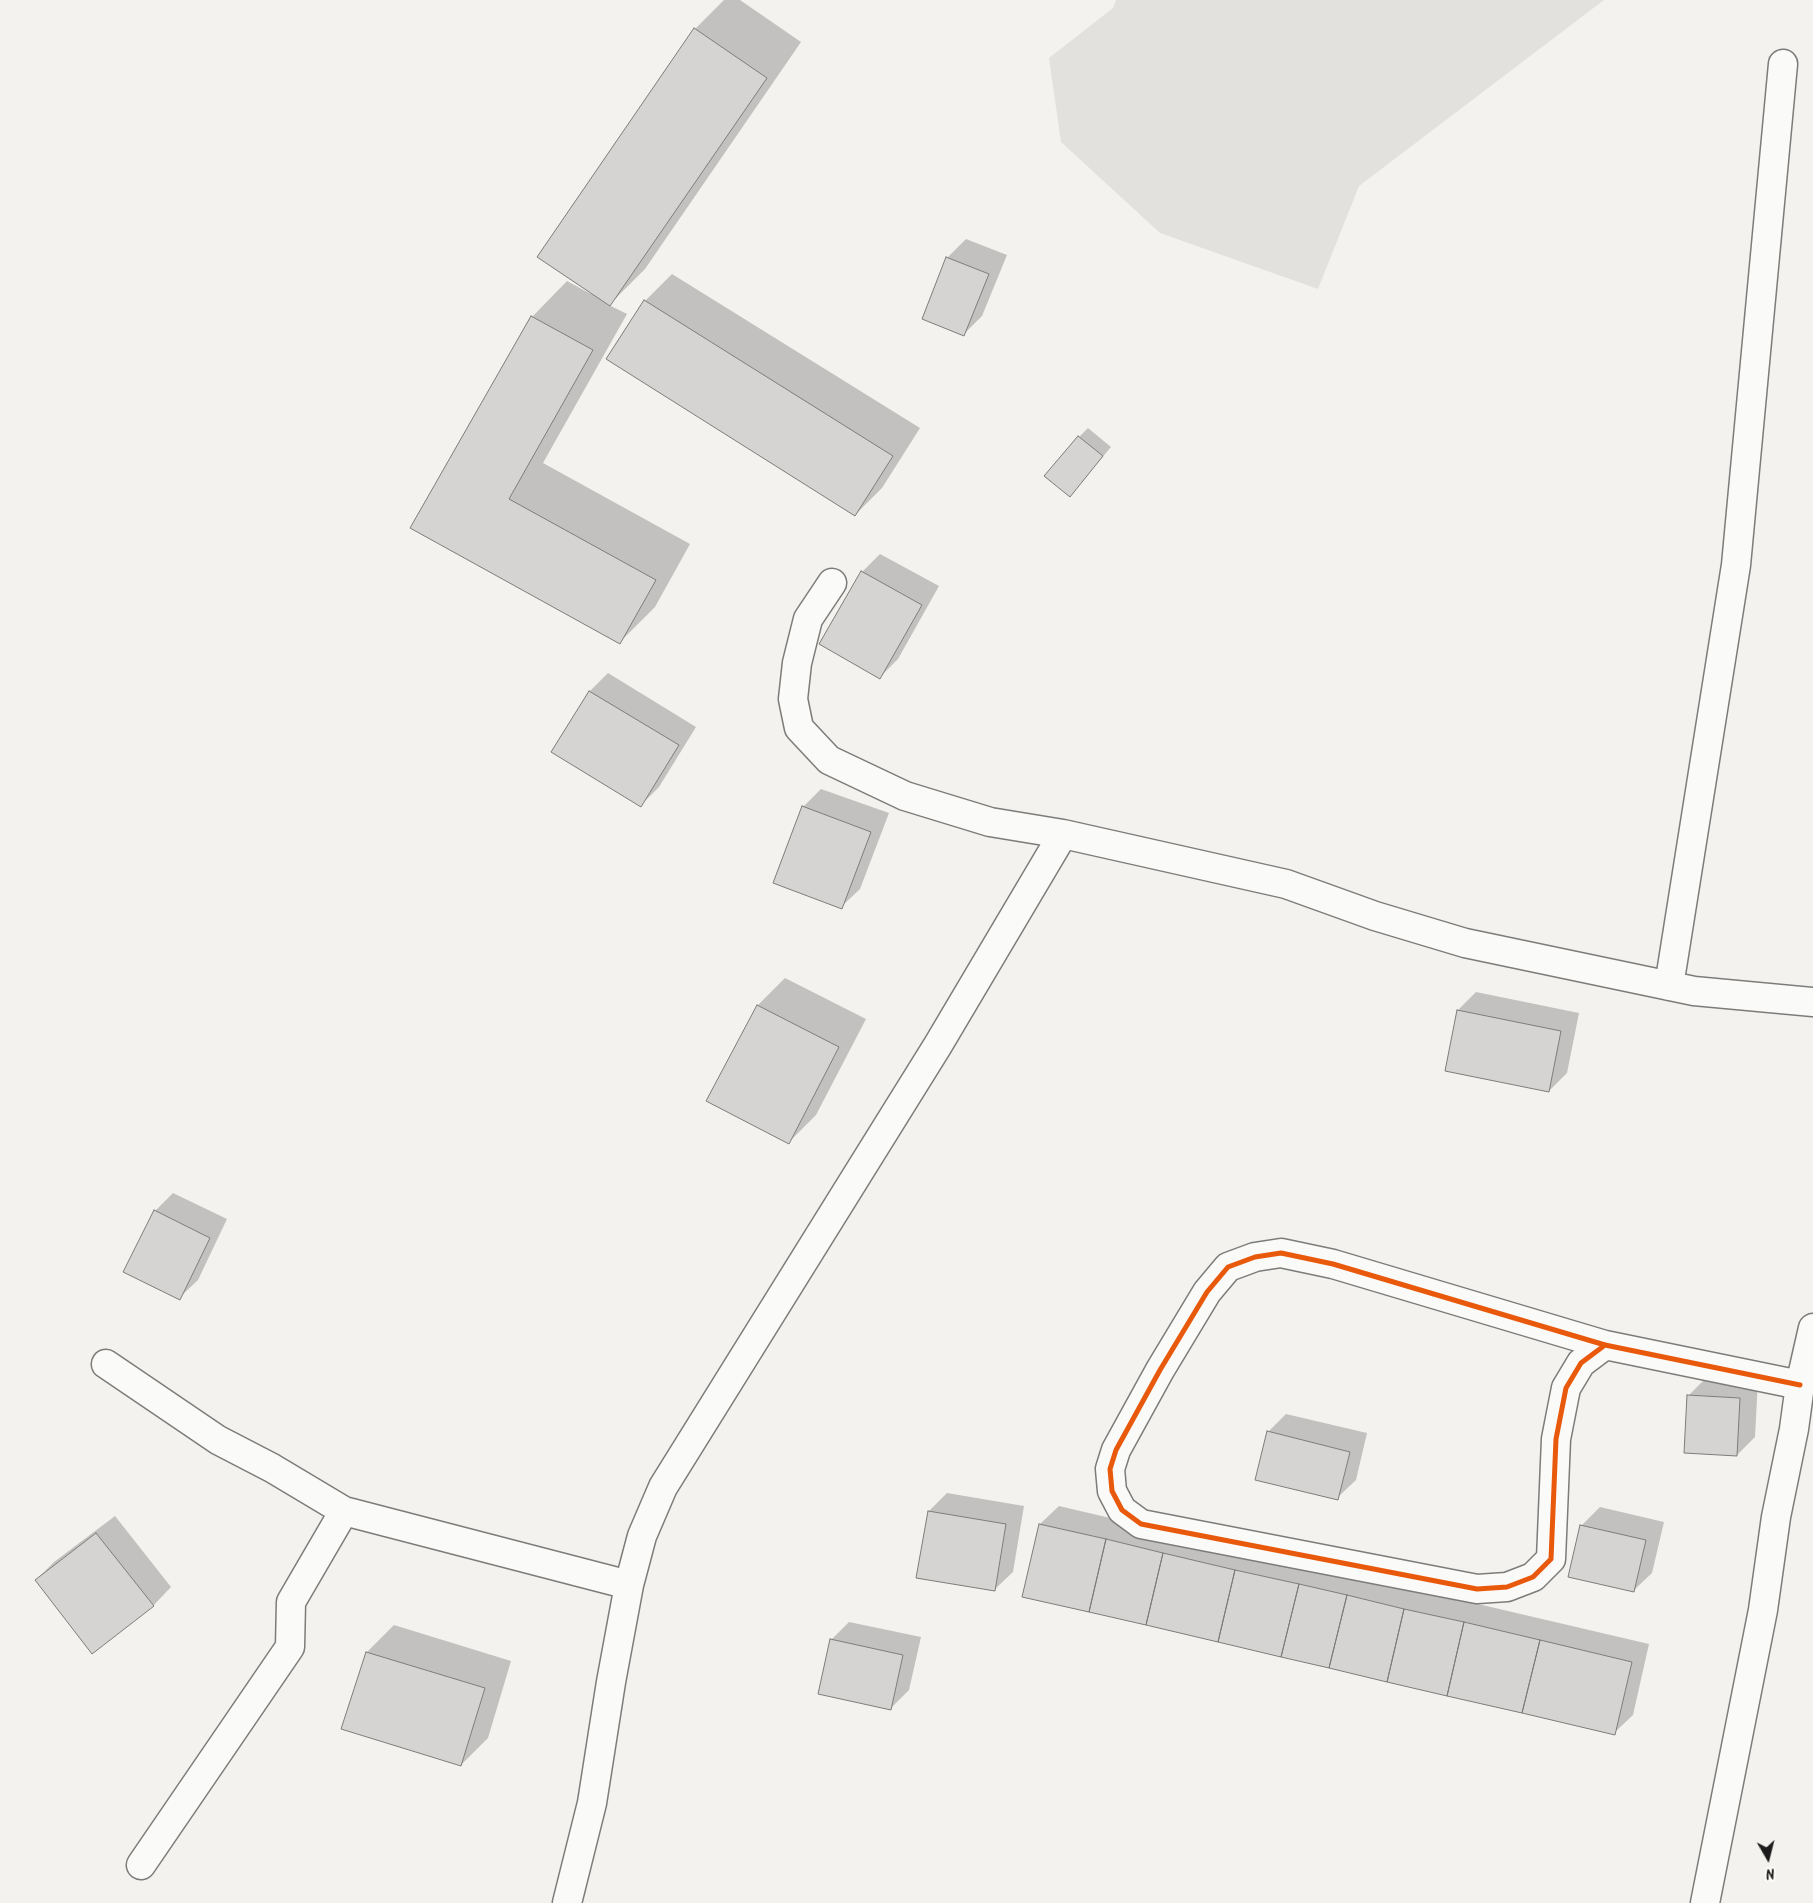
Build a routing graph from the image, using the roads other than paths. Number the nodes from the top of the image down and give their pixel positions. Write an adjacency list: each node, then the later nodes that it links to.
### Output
1 (1783, 64): 4 (street)
2 (832, 583): 3 (street)
3 (1063, 834): 4 (street); 11 (street)
4 (1669, 986): 5 (street)
5 (1813, 1002)
6 (1813, 1328): 9 (street)
7 (1605, 1345): 7 (street); 9 (street)
8 (106, 1364): 10 (street)
9 (1800, 1385): 14 (street)
10 (344, 1511): 11 (street); 12 (street)
11 (629, 1585): 13 (street)
12 (141, 1865)
13 (567, 1903)
14 (1705, 1903)

